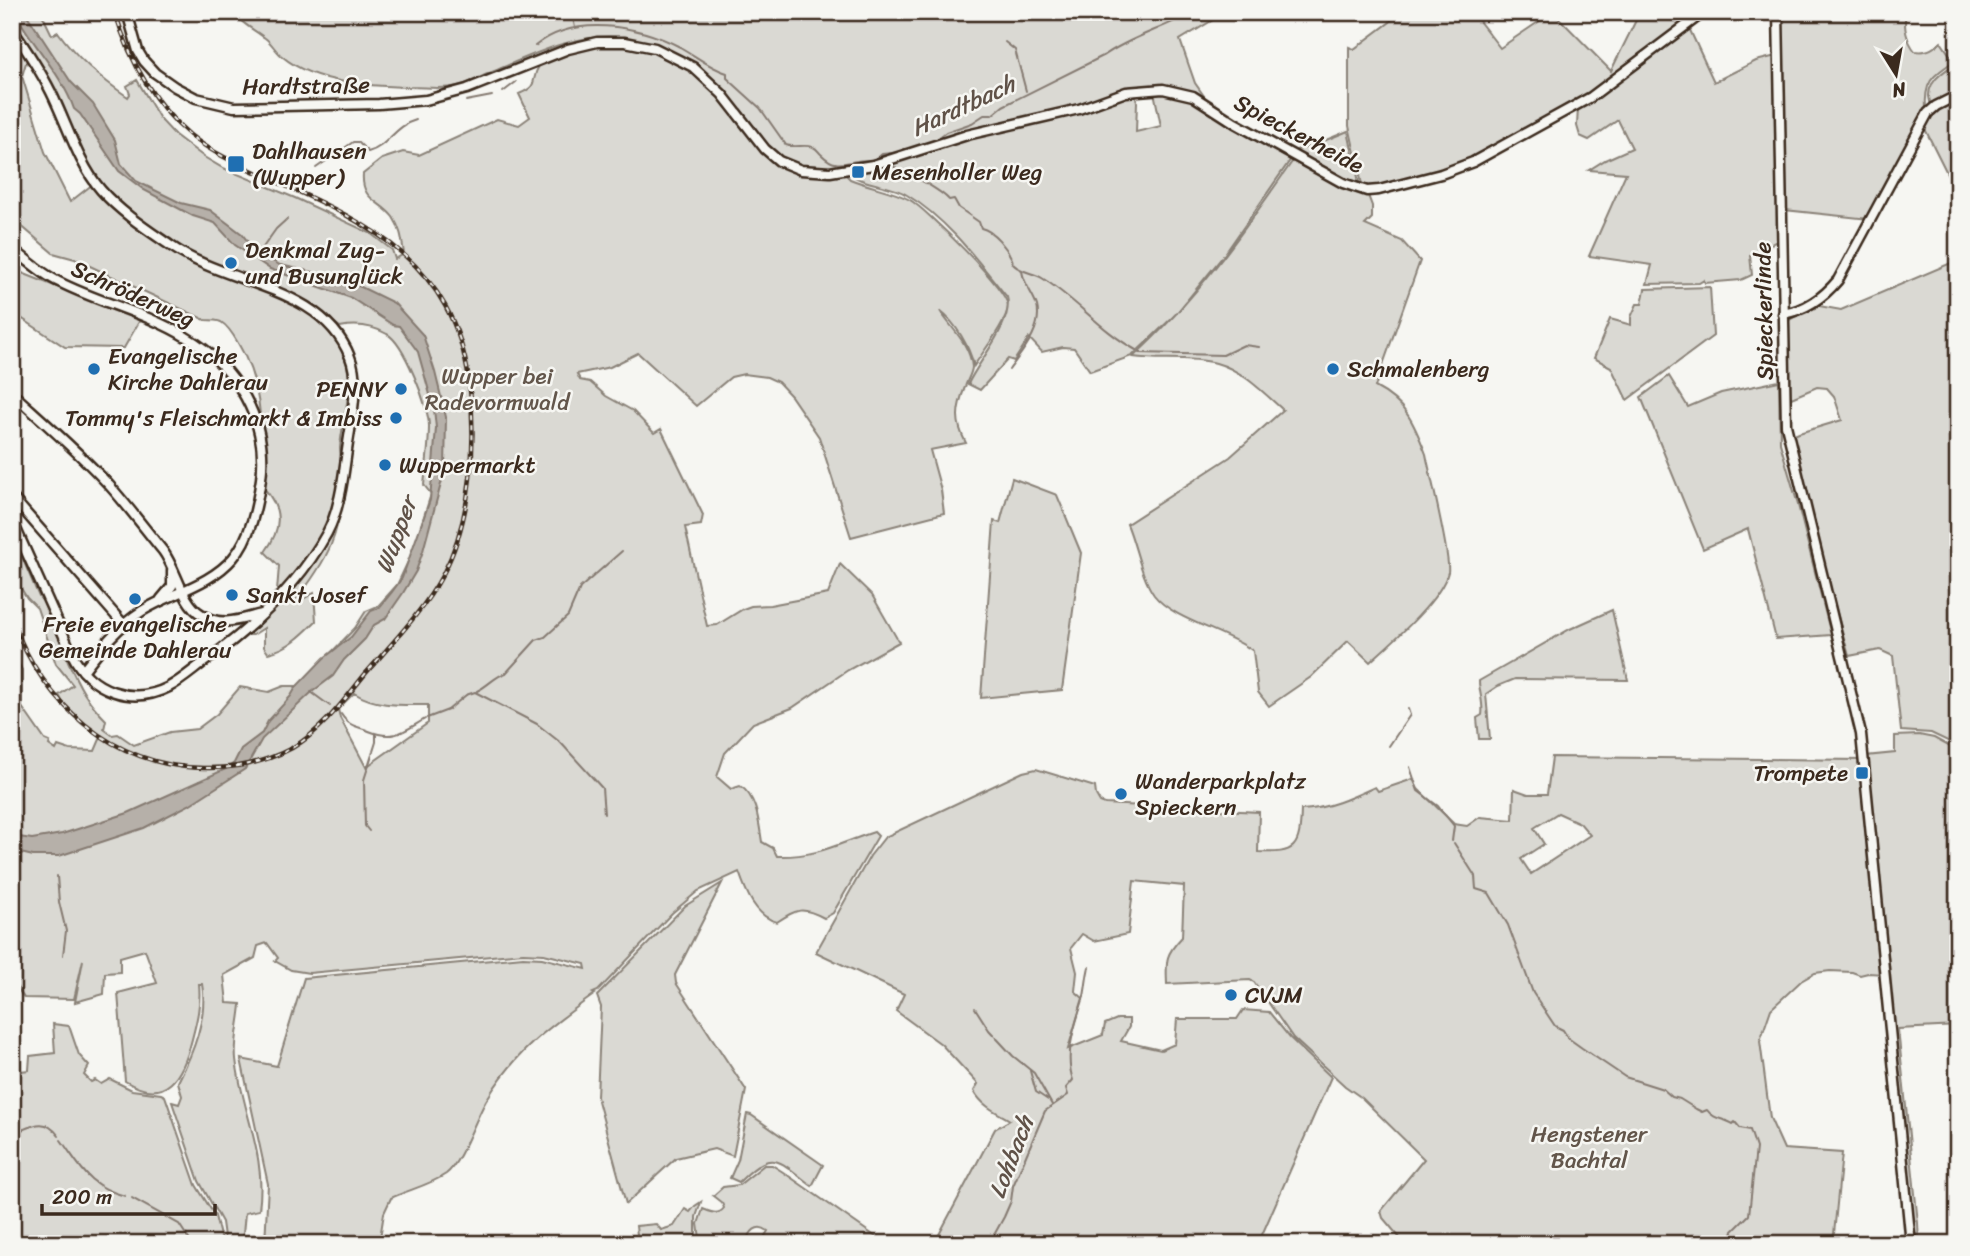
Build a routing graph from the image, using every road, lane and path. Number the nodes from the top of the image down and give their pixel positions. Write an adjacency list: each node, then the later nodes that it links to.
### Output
1 (127, 12): 6 (main road, Hardtstraße)
2 (1704, 12): 6 (main road, Spieckerheide)
3 (1777, 12): 8 (main road, Spieckerlinde)
4 (12, 29): 15 (main road)
5 (1958, 95): 8 (main road)
6 (844, 170)
7 (12, 248): 13 (main road, Schröderweg)
8 (1783, 314): 18 (main road, Spieckerlinde)
9 (12, 393): 12 (main road)
10 (12, 497): 16 (main road)
11 (12, 520): 17 (main road)
12 (169, 560): 13 (main road); 14 (main road)
13 (183, 590): 14 (main road, Schröderweg); 15 (main road)
14 (156, 603): 16 (main road, Schröderweg)
15 (265, 613): 17 (main road)
16 (124, 625): 17 (main road, Schröderweg)
17 (83, 671)
18 (1911, 1244)

